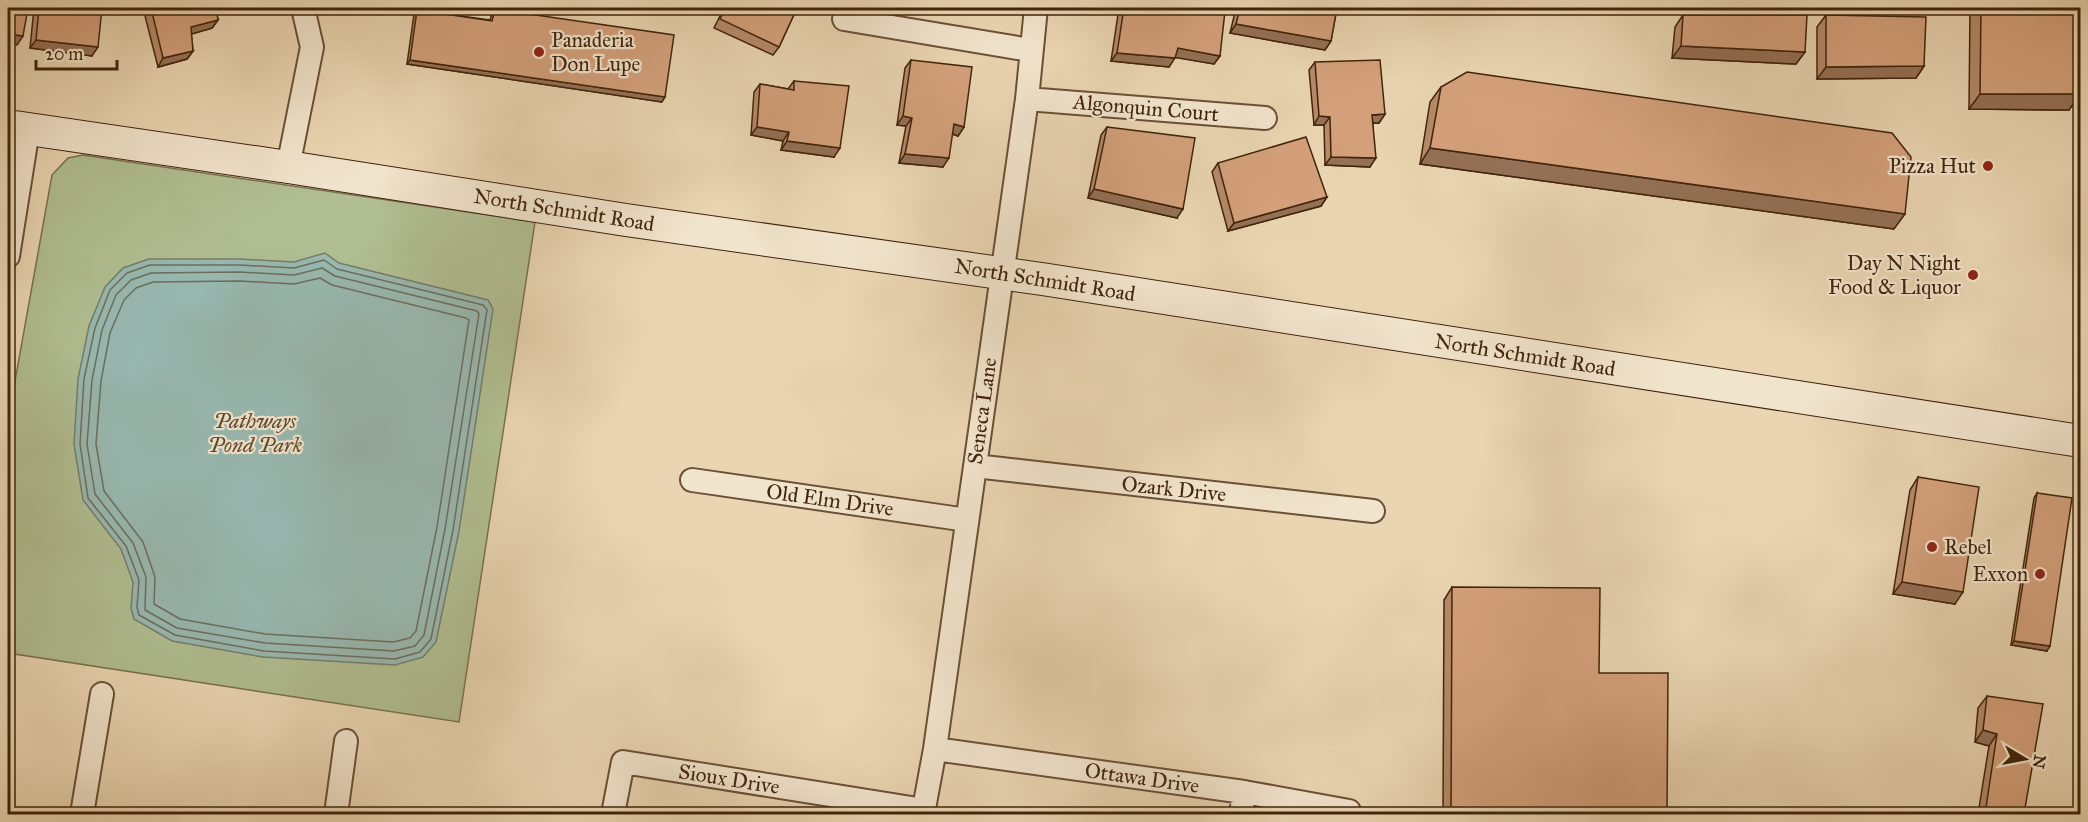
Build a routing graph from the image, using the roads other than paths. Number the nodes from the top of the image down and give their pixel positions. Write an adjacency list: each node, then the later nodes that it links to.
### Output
1 (303, 8): 8 (street)
2 (1036, 8): 4 (street, Seneca Lane)
3 (844, 20): 4 (street)
4 (1030, 50): 5 (street, Seneca Lane)
5 (1027, 99): 6 (street, Algonquin Court); 10 (street, Seneca Lane)
6 (1265, 118)
7 (18, 128): 8 (street, North Schmidt Road); 9 (street)
8 (288, 167): 10 (street, North Schmidt Road)
9 (8, 256)
10 (1001, 273): 11 (street, North Schmidt Road); 12 (street, Seneca Lane)
11 (2080, 441)
12 (975, 466): 14 (street, Ozark Drive); 15 (street, Seneca Lane)
13 (692, 480): 15 (street, Old Elm Drive)
14 (1373, 511)
15 (967, 520): 18 (street, Seneca Lane)
16 (102, 694): 22 (street)
17 (346, 741): 23 (street)
18 (935, 749): 19 (street, Ottawa Drive); 21 (street, Seneca Lane)
19 (1244, 792): 20 (street, Ottawa Drive); 25 (street)
20 (1349, 811)
21 (924, 812): 24 (street, Sioux Drive)
22 (82, 814)
23 (336, 814)
24 (613, 814)
25 (1241, 814)

